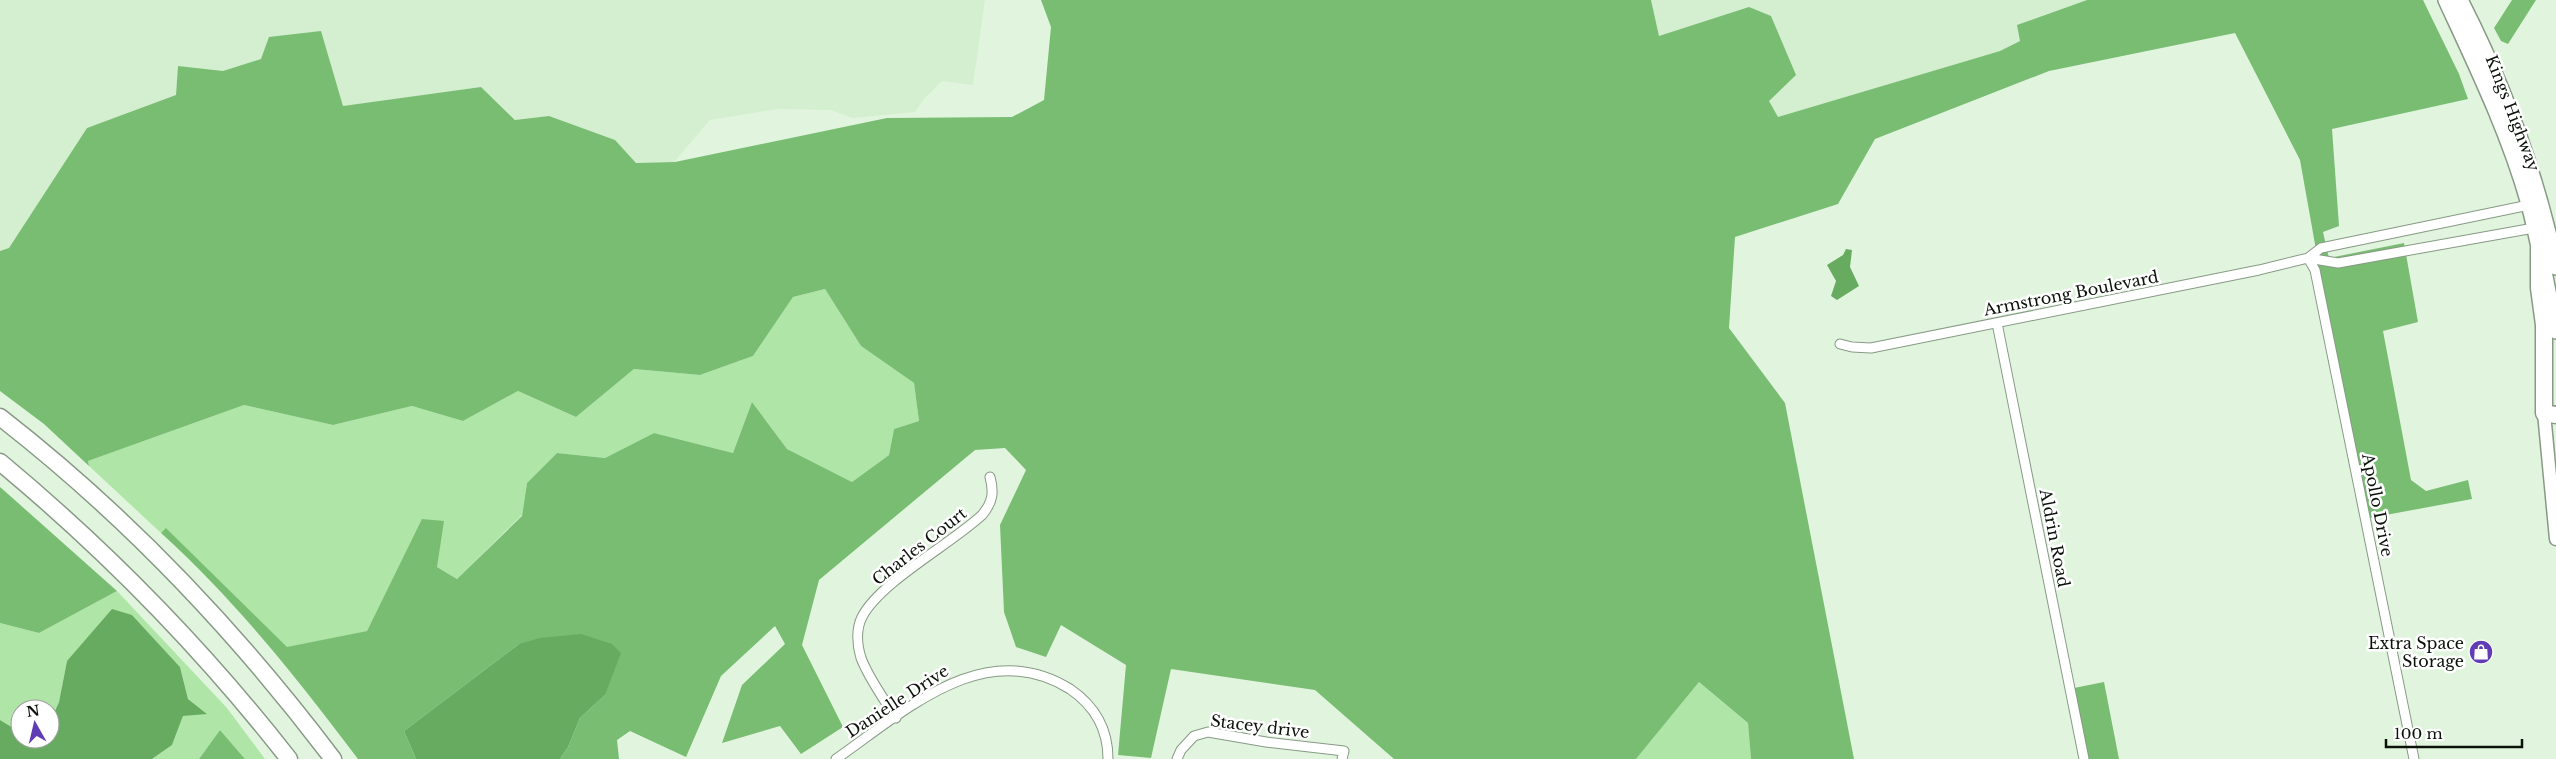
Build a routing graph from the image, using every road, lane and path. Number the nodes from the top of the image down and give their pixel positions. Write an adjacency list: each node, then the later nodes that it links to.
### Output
1 (2446, 0): 3 (main road, Kings Highway)
2 (2460, 0): 7 (main road, Kings Highway)
3 (2529, 205): 4 (main road, Kings Highway); 6 (street, Armstrong Boulevard)
4 (2534, 228): 5 (main road, Kings Highway); 6 (street, Armstrong Boulevard)
5 (2539, 249): 9 (main road, Kings Highway); 11 (highway)
6 (2308, 258): 8 (street, Armstrong Boulevard); 24 (street, Apollo Drive)
7 (2556, 268)
8 (1997, 323): 10 (street, Armstrong Boulevard); 23 (street, Aldrin Road)
9 (2556, 331)
10 (1840, 344)
11 (2550, 414): 15 (street)
12 (0, 417): 18 (highway)
13 (0, 462): 17 (highway)
14 (990, 477): 16 (street, Charles Court)
15 (2556, 539)
16 (896, 718): 19 (street, Danielle Drive); 20 (street, Danielle Drive)
17 (289, 759)
18 (333, 759)
19 (836, 759)
20 (1108, 759)
21 (1178, 759): 22 (street, Stacey drive)
22 (1342, 759)
23 (2084, 759)
24 (2414, 759)

